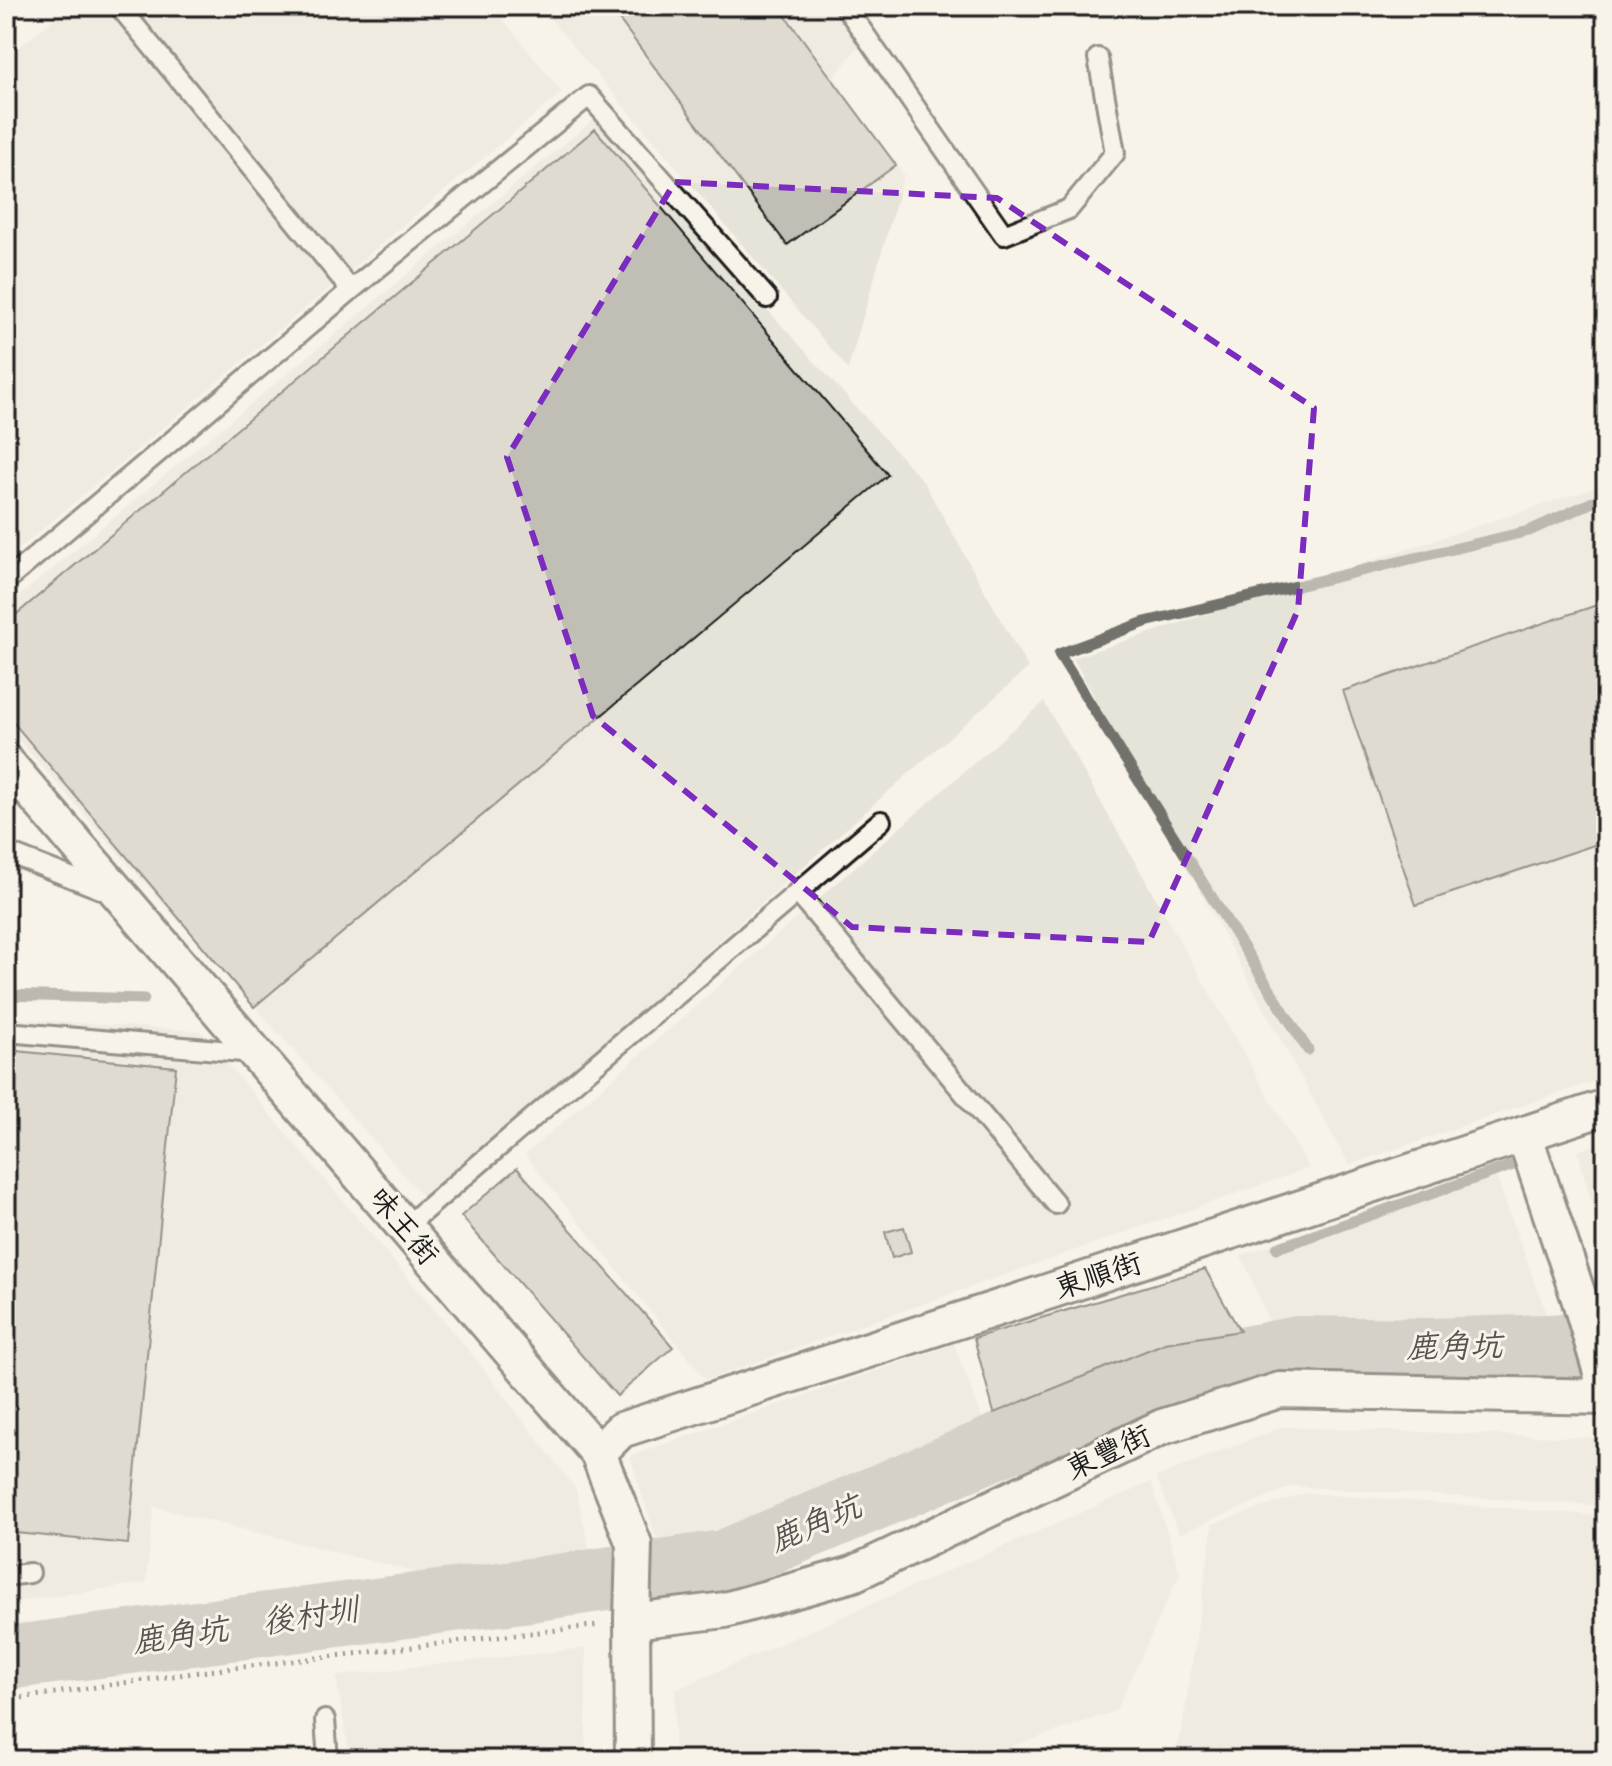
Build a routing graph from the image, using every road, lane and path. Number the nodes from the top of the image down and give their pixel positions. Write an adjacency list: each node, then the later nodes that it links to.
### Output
1 (119, 6): 4 (lane)
2 (845, 6): 3 (lane)
3 (1098, 58)
4 (351, 290): 5 (lane); 6 (lane)
5 (767, 298)
6 (6, 581)
7 (6, 762): 11 (street, 味王街)
8 (881, 821): 10 (lane)
9 (6, 852): 11 (lane)
10 (797, 892): 16 (lane); 17 (lane)
11 (124, 898): 13 (street, 味王街)
12 (6, 1032): 13 (lane)
13 (257, 1053): 17 (street, 味王街)
14 (1606, 1107): 15 (street, 東順街)
15 (1524, 1134): 18 (street); 19 (street, 東順街)
16 (1056, 1204)
17 (405, 1227): 19 (street, 味王街)
18 (1604, 1389): 22 (street, 東豐街)
19 (598, 1453): 22 (street, 味王街)
20 (30, 1573): 21 (lane)
21 (6, 1576)
22 (632, 1620): 23 (path); 26 (street, 味王街)
23 (6, 1700)
24 (325, 1720): 25 (lane)
25 (328, 1760)
26 (633, 1760)

